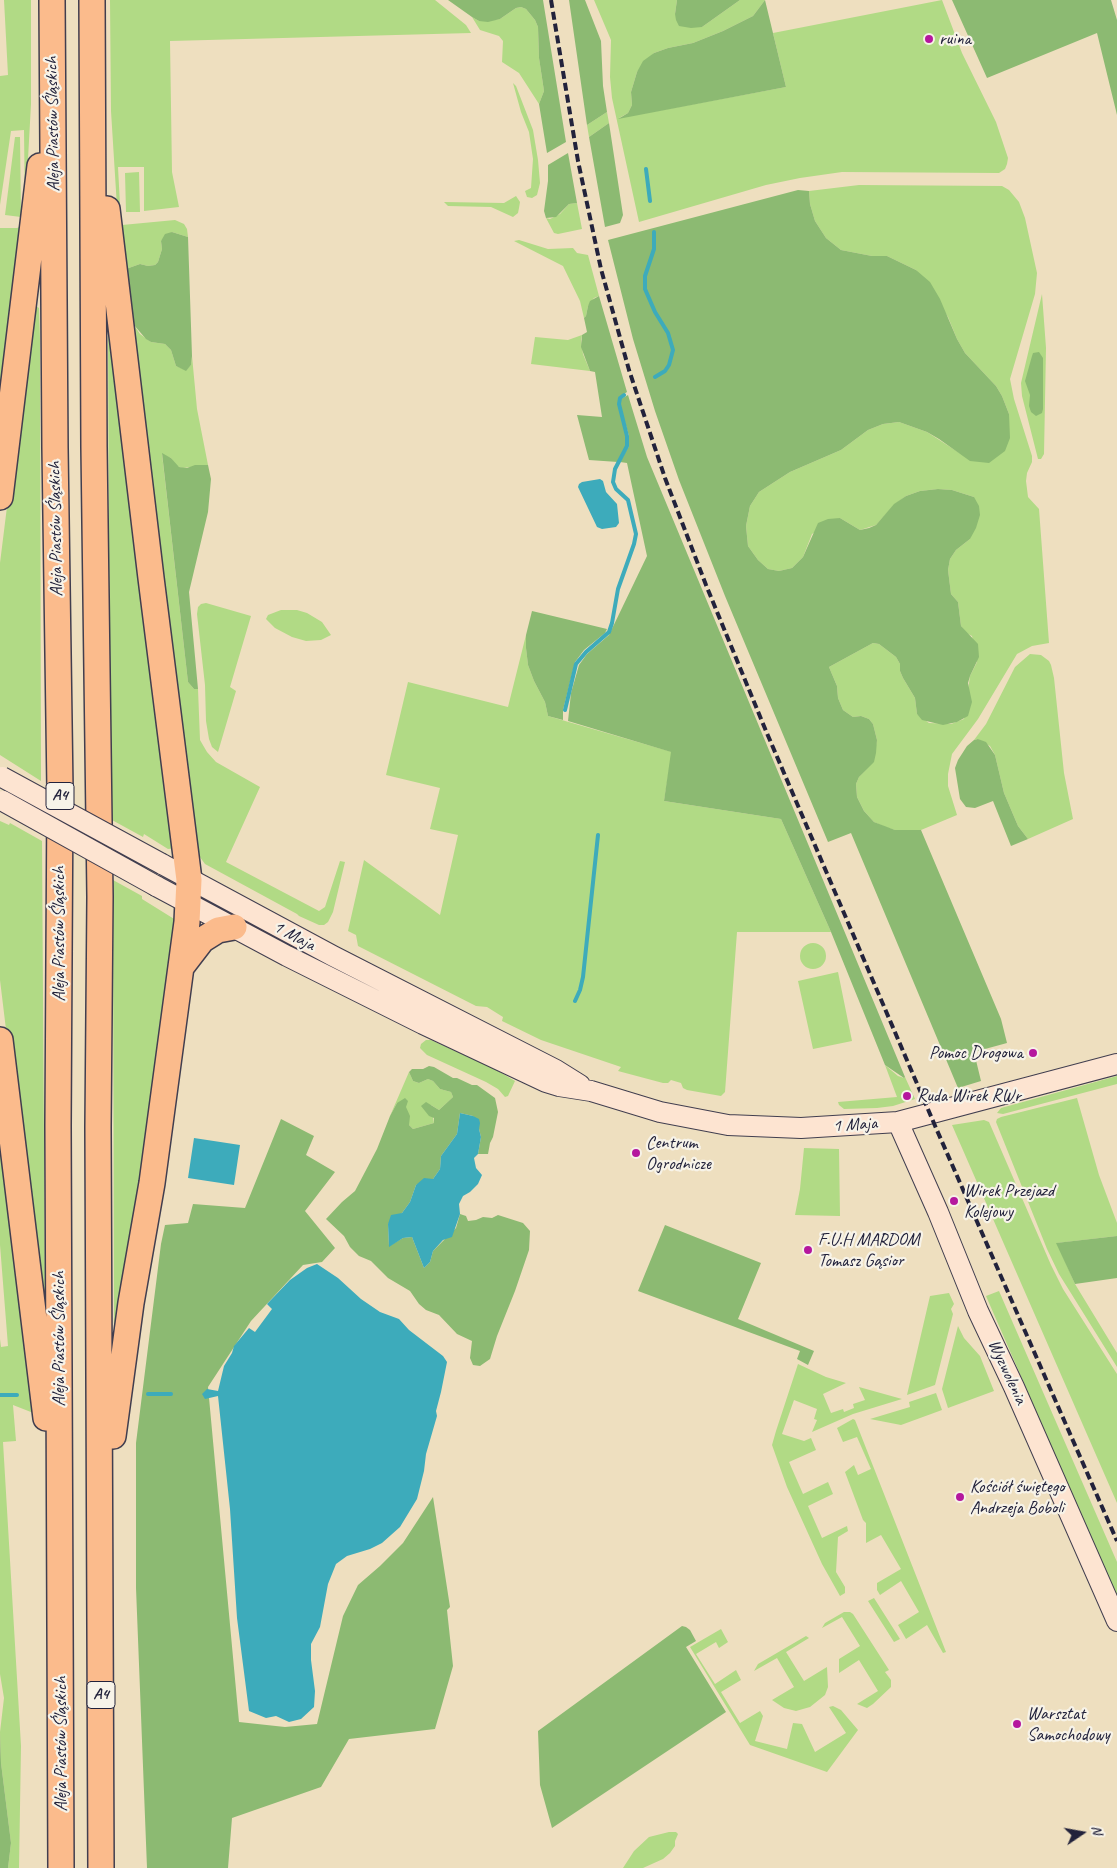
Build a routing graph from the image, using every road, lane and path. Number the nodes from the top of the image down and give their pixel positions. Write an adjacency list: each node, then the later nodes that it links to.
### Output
1 (52, 0): 4 (highway, Aleja Piastów Śląskich / A4)
2 (92, 0): 3 (highway, A4)
3 (92, 57): 8 (highway); 15 (highway, A4)
4 (52, 62): 5 (highway); 16 (highway, Aleja Piastów Śląskich / A4)
5 (0, 497)
6 (1, 777): 8 (main road, 1 Maja, bridge)
7 (1, 800): 8 (main road, 1 Maja, bridge)
8 (189, 892): 9 (main road, 1 Maja); 10 (highway); 13 (main road, 1 Maja)
9 (234, 927): 10 (highway); 13 (main road, 1 Maja)
10 (180, 968): 15 (highway)
11 (0, 1040): 16 (highway)
12 (1117, 1064): 14 (main road, 1 Maja)
13 (591, 1091): 14 (main road, 1 Maja)
14 (898, 1122): 17 (main road, Wyzwolenia)
15 (100, 1523): 19 (highway, A4)
16 (60, 1530): 18 (highway, Aleja Piastów Śląskich / A4)
17 (1117, 1621)
18 (61, 1868)
19 (101, 1868)

